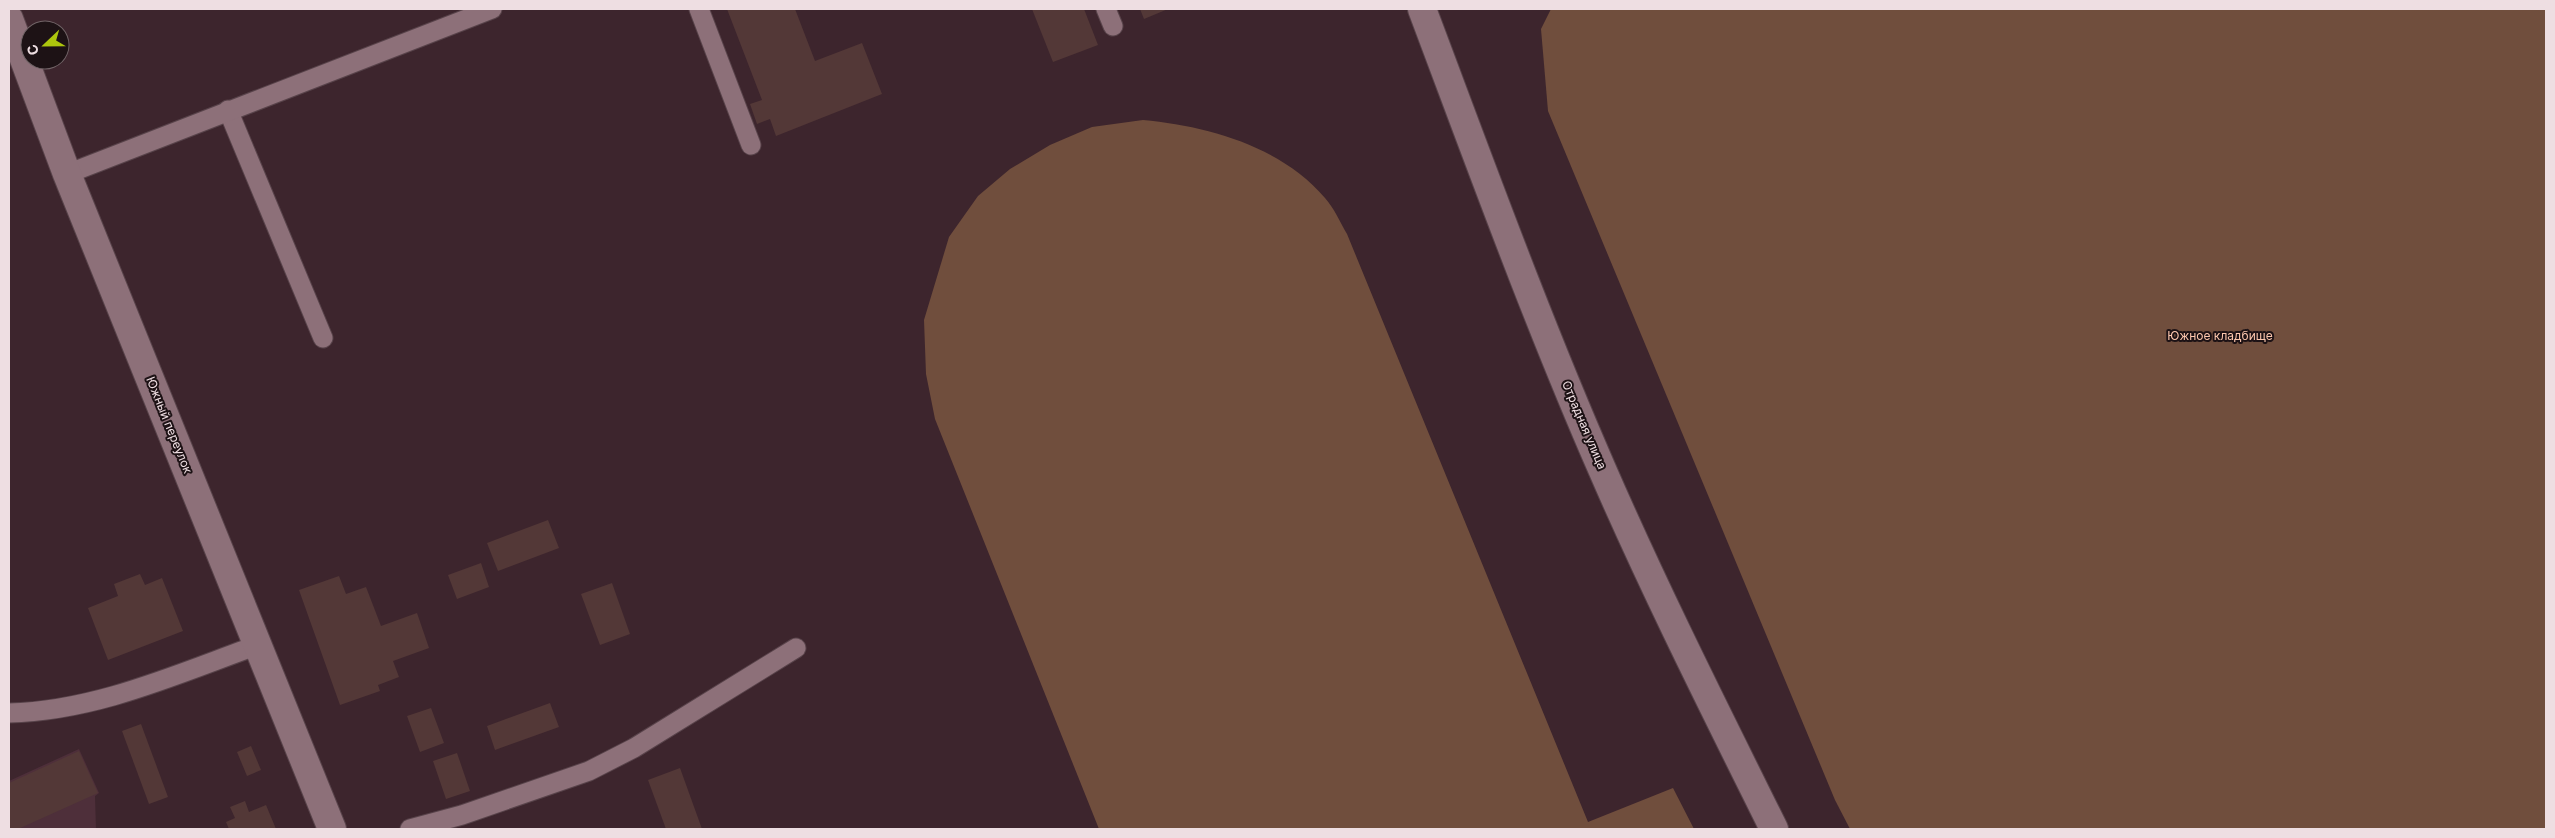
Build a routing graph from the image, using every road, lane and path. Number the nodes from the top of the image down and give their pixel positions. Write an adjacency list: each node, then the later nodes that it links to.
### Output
1 (492, 9): 5 (lane)
2 (699, 9): 6 (lane)
3 (1422, 9): 14 (street, Отрадная улица)
4 (9, 19): 7 (street, Южный переулок)
5 (228, 110): 7 (lane); 8 (lane)
6 (751, 145)
7 (67, 174): 9 (street, Южный переулок)
8 (323, 338)
9 (258, 646): 11 (lane); 12 (street, Южный переулок)
10 (796, 648): 13 (lane)
11 (9, 713)
12 (332, 829)
13 (410, 829)
14 (1774, 829)

